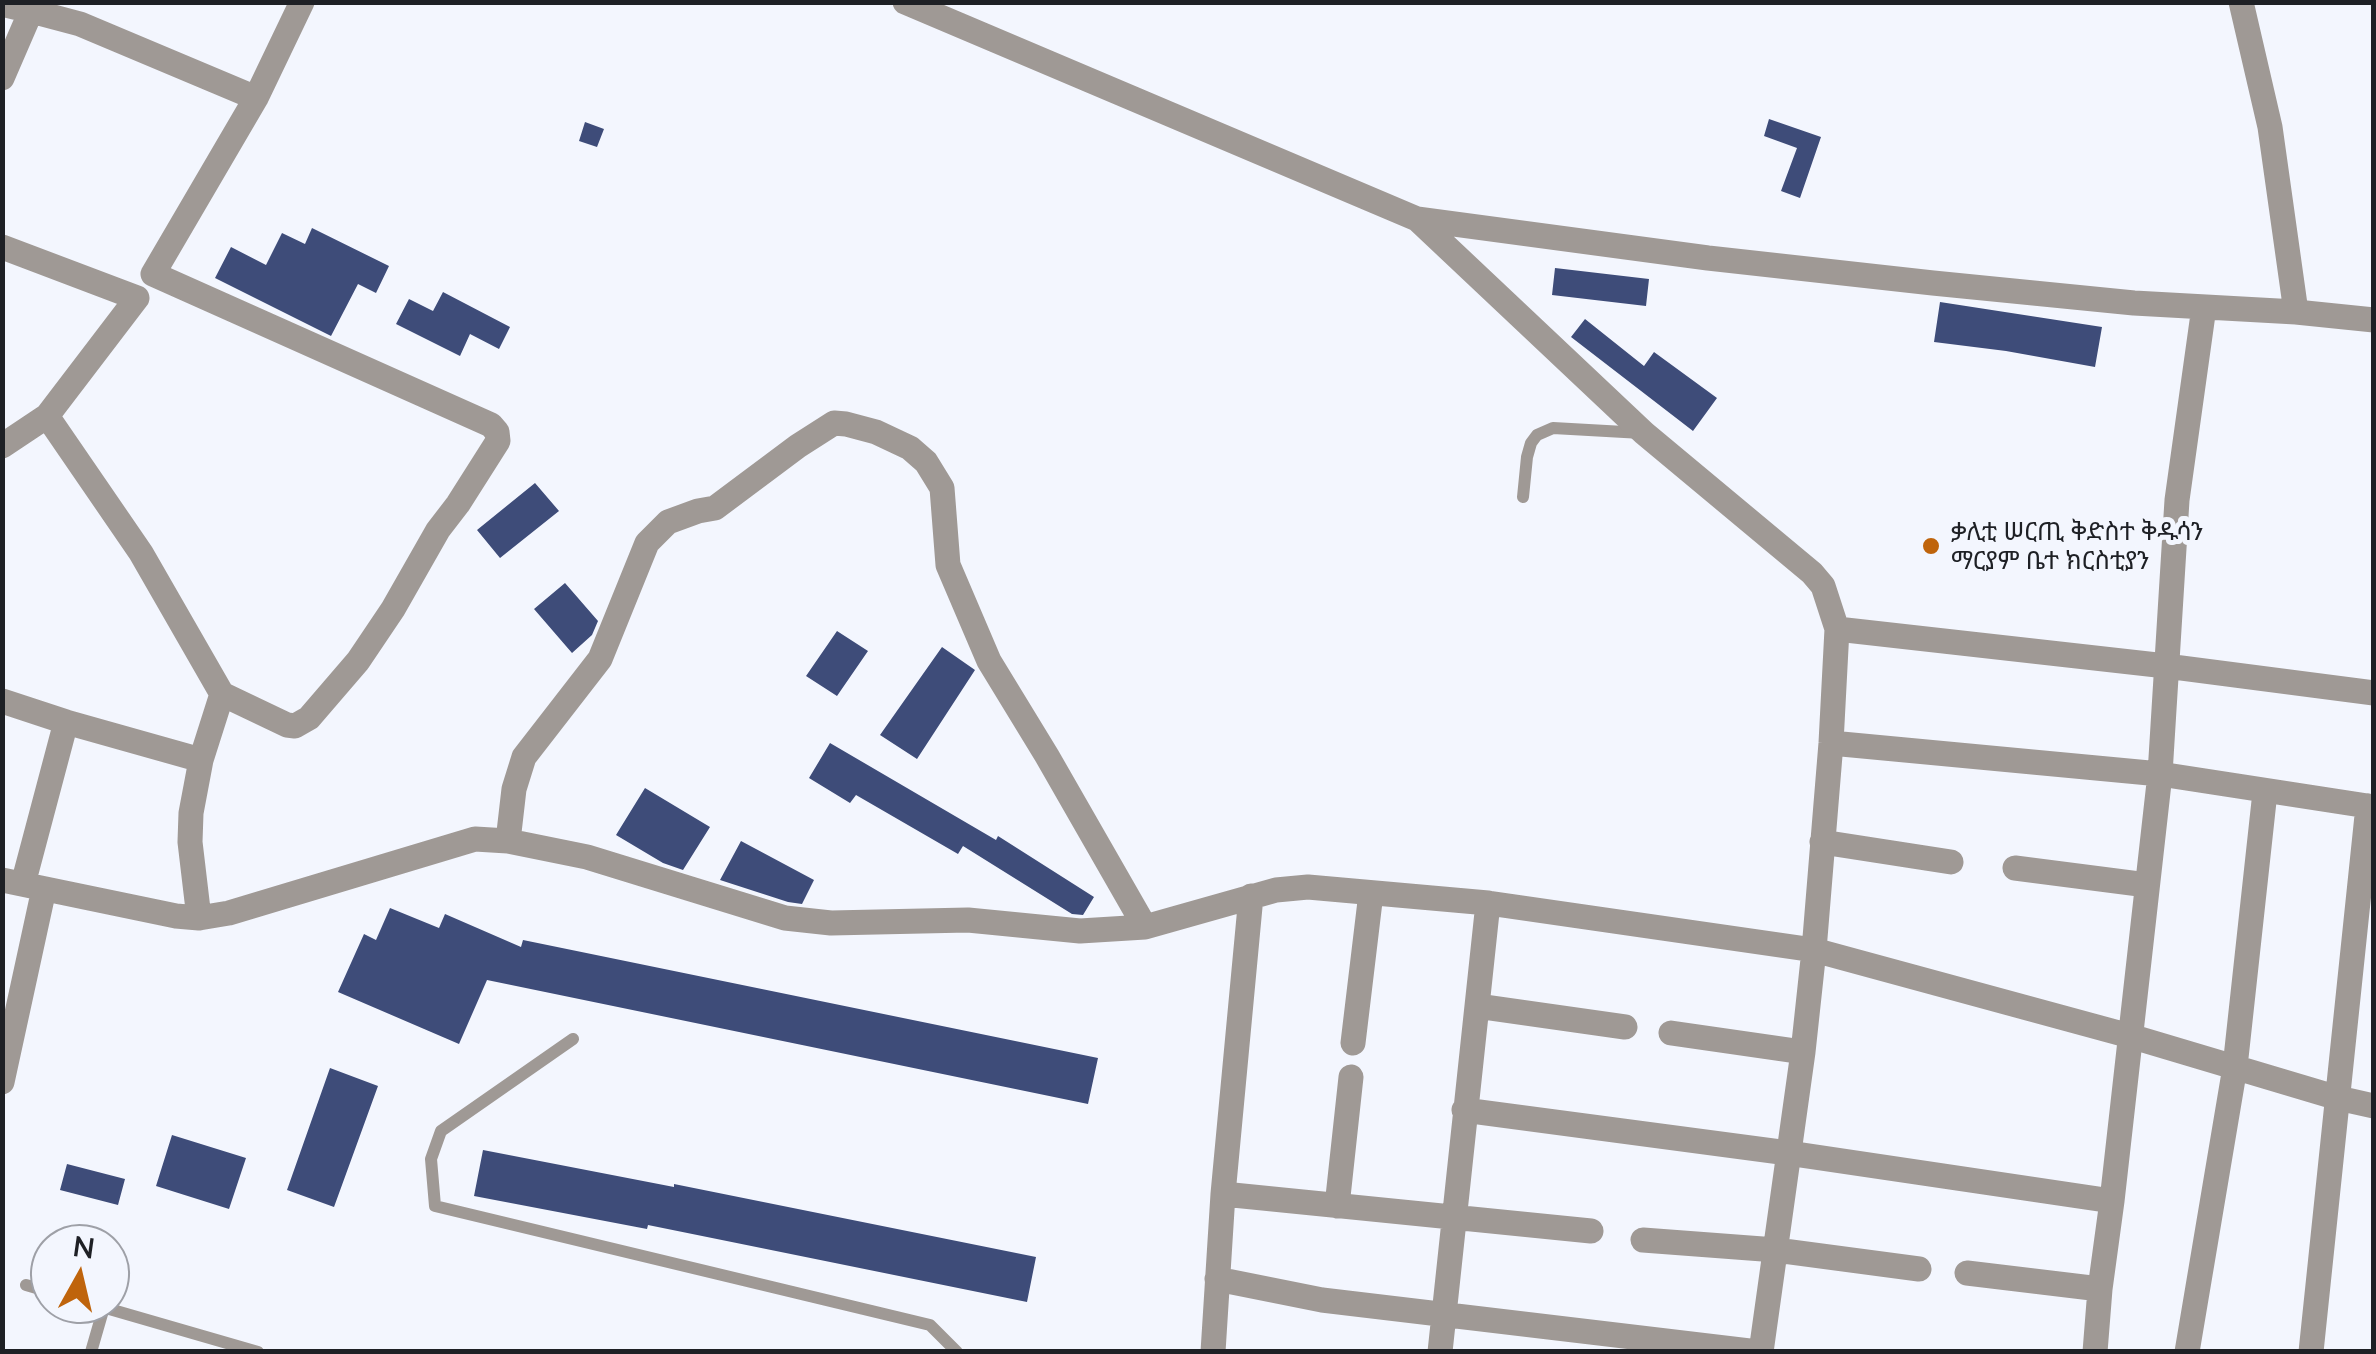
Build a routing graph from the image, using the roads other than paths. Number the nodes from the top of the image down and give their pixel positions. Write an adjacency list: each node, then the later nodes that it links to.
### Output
1 (302, 2): 7 (street)
2 (905, 2): 8 (street)
3 (2241, 2): 13 (street)
4 (2, 4): 5 (street)
5 (31, 12): 6 (street); 7 (street)
6 (2, 78)
7 (256, 98): 10 (street)
8 (1417, 219): 12 (street); 16 (street)
9 (2, 247): 11 (street)
10 (153, 274): 11 (street); 22 (street)
11 (137, 298): 15 (street)
12 (2204, 307): 13 (street); 20 (street)
13 (2296, 312): 14 (street)
14 (2374, 320)
15 (48, 416): 17 (street); 22 (street)
16 (1644, 433): 18 (lane); 19 (street)
17 (2, 446)
18 (1523, 497)
19 (1837, 628): 20 (street); 25 (street)
20 (2166, 666): 21 (street); 27 (street)
21 (2374, 693)
22 (222, 694): 26 (street)
23 (2, 701): 24 (street)
24 (66, 722): 26 (street); 34 (street)
25 (1832, 743): 27 (street); 31 (street)
26 (201, 760): 39 (street)
27 (2160, 774): 28 (street); 35 (street)
28 (2266, 792): 29 (street); 49 (street)
29 (2371, 806): 52 (street)
30 (508, 841): 39 (street); 40 (street); 40 (street)
31 (1822, 842): 32 (street); 41 (street)
32 (1951, 862)
33 (2015, 868): 35 (street)
34 (23, 885): 39 (street); 51 (street)
35 (2146, 885): 45 (street)
36 (1371, 892): 37 (street); 38 (street); 47 (street)
37 (1251, 896): 40 (street); 56 (street)
38 (1488, 903): 41 (street); 42 (street)
39 (199, 918)
40 (1145, 927)
41 (1814, 950): 45 (street); 48 (street)
42 (1477, 1006): 43 (street); 54 (street)
43 (1625, 1027)
44 (1671, 1034): 48 (street)
45 (2130, 1036): 49 (street); 57 (street)
46 (573, 1039): 74 (lane)
47 (1354, 1043)
48 (1803, 1052): 55 (street)
49 (2234, 1067): 52 (street); 79 (street)
50 (1351, 1077): 58 (street)
51 (2, 1082)
52 (2338, 1098): 53 (street); 80 (street)
53 (2374, 1106)
54 (1464, 1110): 55 (street); 59 (street)
55 (1788, 1153): 57 (street); 62 (street)
56 (1223, 1194): 58 (street); 65 (street)
57 (2112, 1201): 68 (street)
58 (1337, 1206): 59 (street)
59 (1455, 1217): 60 (street); 69 (street)
60 (1591, 1231)
61 (1643, 1240): 62 (street)
62 (1776, 1250): 63 (street); 77 (street)
63 (1920, 1269)
64 (1967, 1273): 68 (street)
65 (1216, 1279): 69 (street); 75 (street)
66 (26, 1285): 67 (lane)
67 (30, 1286)
68 (2100, 1289): 78 (street)
69 (1445, 1314): 76 (street); 77 (street)
70 (130, 1315): 73 (lane)
71 (95, 1324): 72 (lane)
72 (90, 1352)
73 (258, 1352)
74 (957, 1352)
75 (1213, 1352)
76 (1440, 1352)
77 (1760, 1352)
78 (2095, 1352)
79 (2187, 1352)
80 (2310, 1352)

